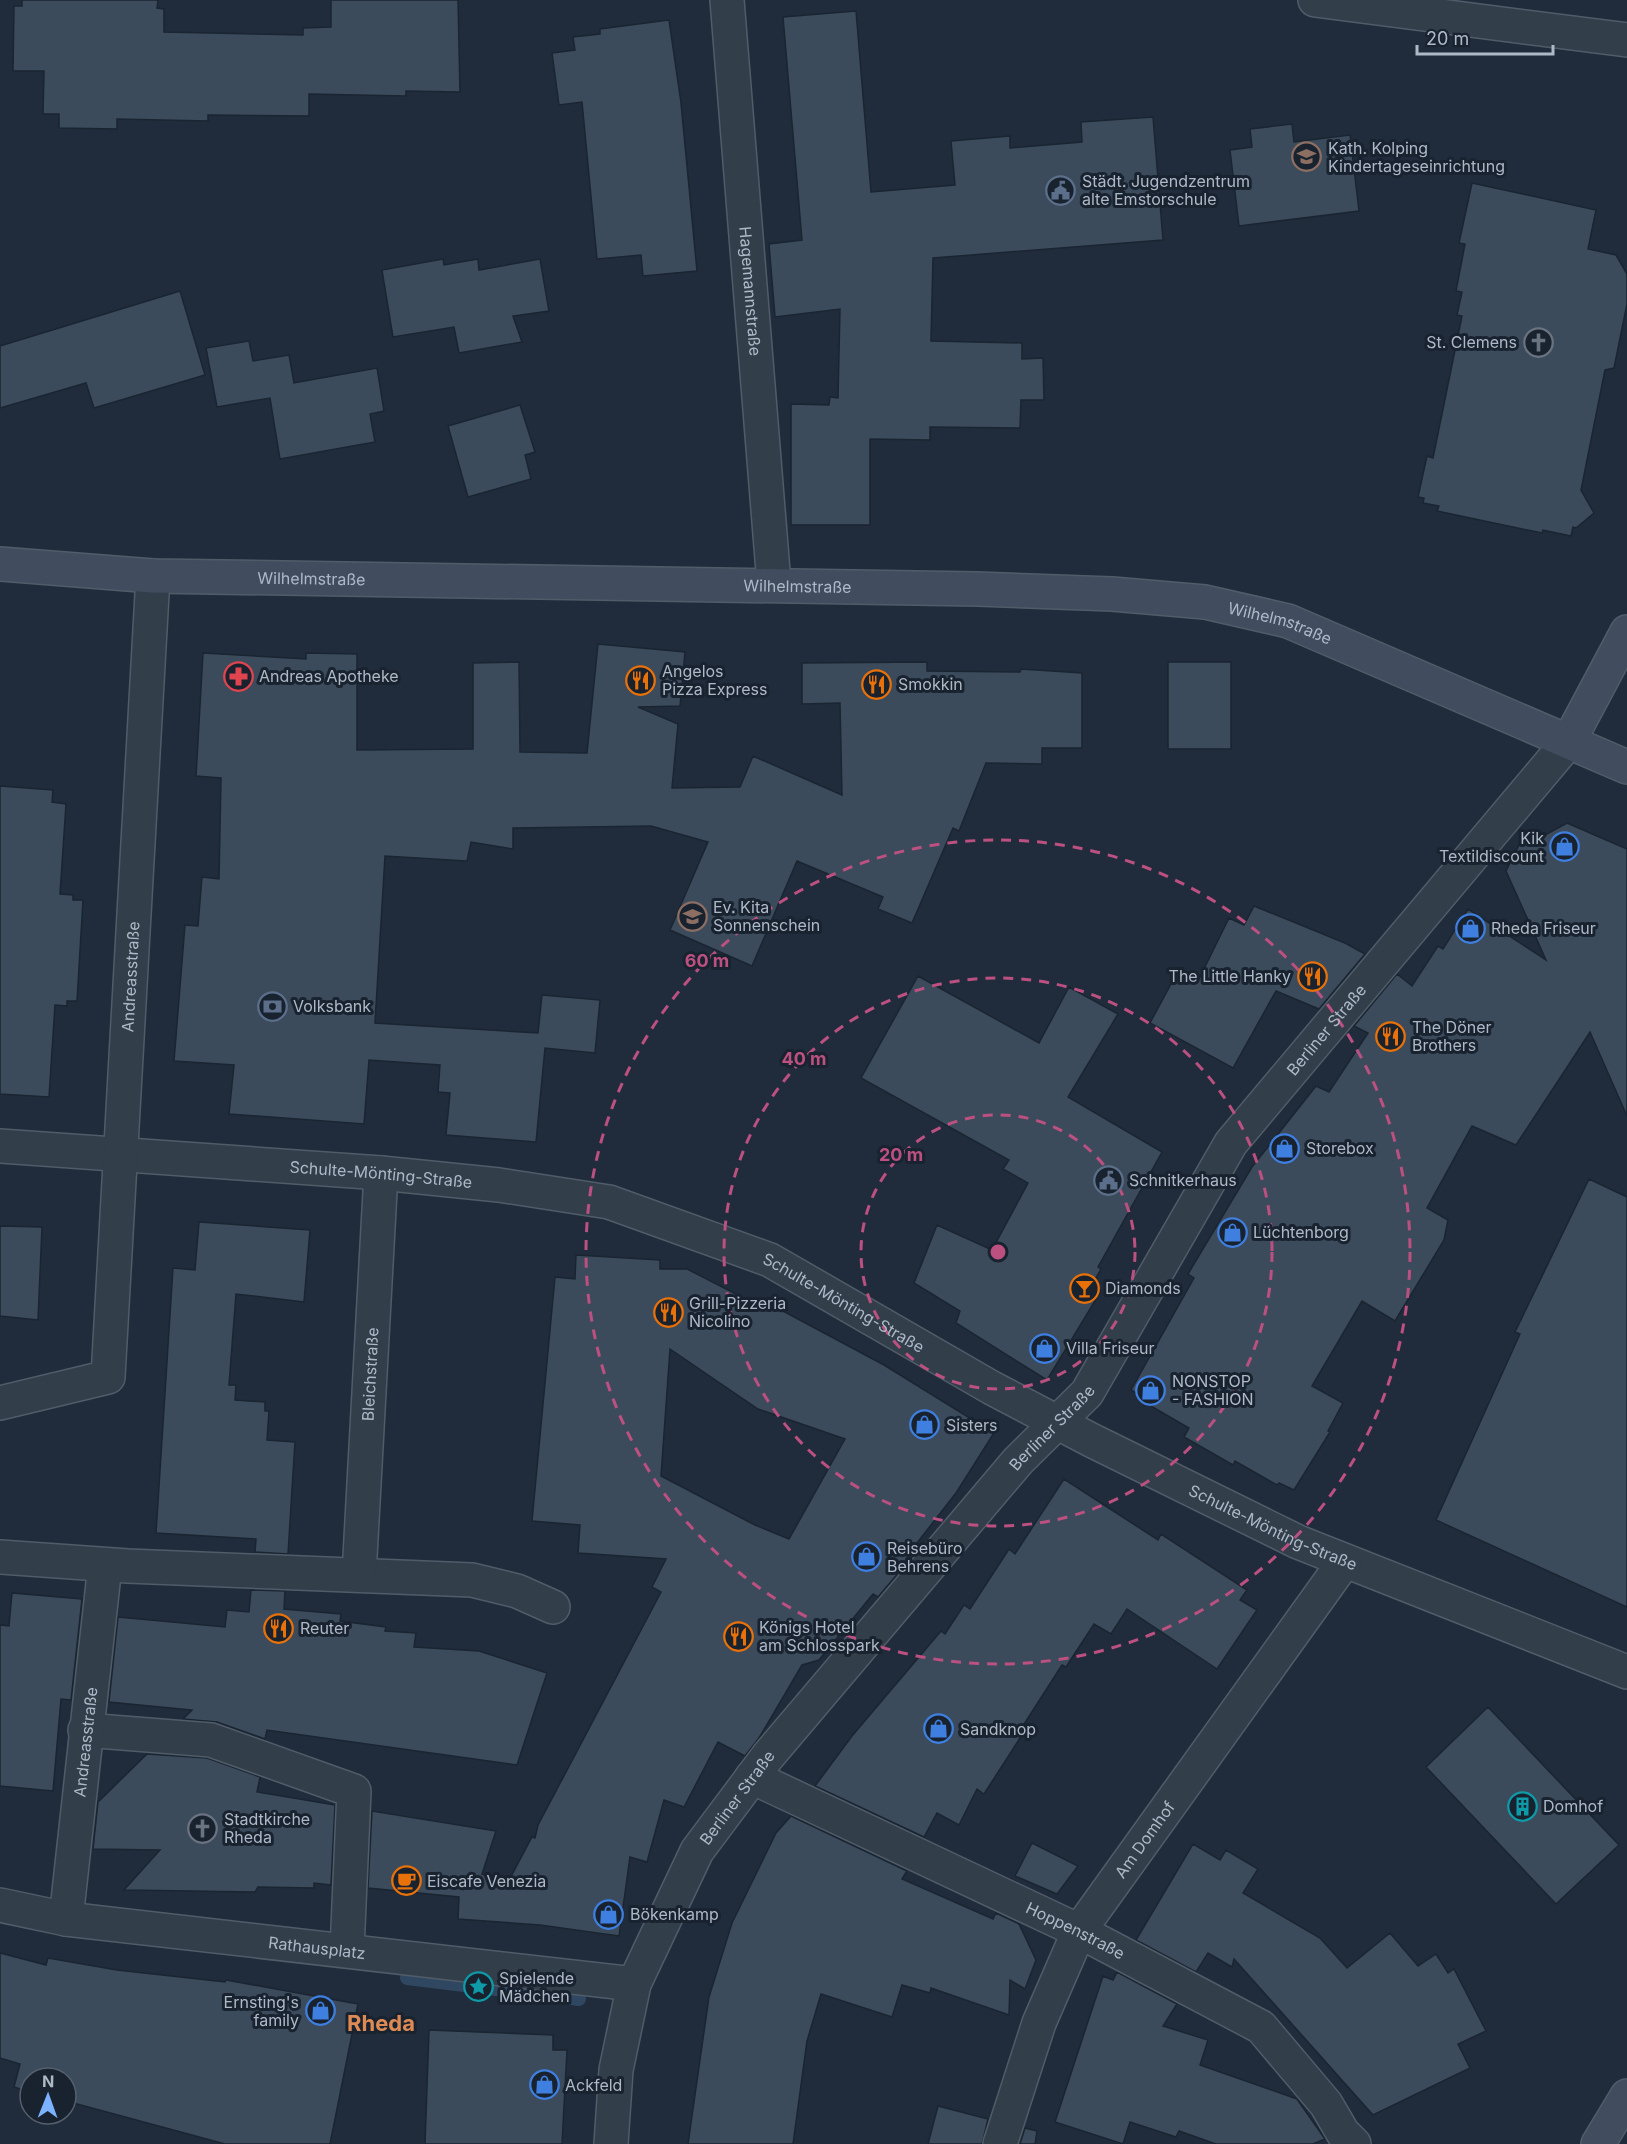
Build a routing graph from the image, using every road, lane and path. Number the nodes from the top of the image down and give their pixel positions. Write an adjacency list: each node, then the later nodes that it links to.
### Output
1 (727, 0): 6 (street, Hagemannstraße)
2 (1315, 0): 3 (street)
3 (1627, 40)
4 (0, 564): 5 (main road, Wilhelmstraße)
5 (153, 576): 6 (main road, Wilhelmstraße); 11 (street, Andreasstraße)
6 (774, 584): 8 (main road, Wilhelmstraße)
7 (1627, 632): 8 (main road)
8 (1569, 741): 9 (main road, Wilhelmstraße); 14 (street, Berliner Straße)
9 (1627, 767)
10 (0, 1146): 11 (street, Schulte-Mönting-Straße)
11 (120, 1155): 12 (street, Schulte-Mönting-Straße); 13 (street, Andreasstraße)
12 (381, 1173): 14 (street, Schulte-Mönting-Straße); 18 (street, Bleichstraße)
13 (0, 1403)
14 (1058, 1423): 16 (street, Schulte-Mönting-Straße); 22 (street, Berliner Straße)
15 (0, 1557): 17 (street)
16 (1344, 1562): 20 (street, Schulte-Mönting-Straße); 25 (street, Am Domhof)
17 (105, 1565): 18 (street); 21 (street, Andreasstraße)
18 (359, 1575): 19 (street)
19 (553, 1606)
20 (1627, 1671)
21 (85, 1730): 24 (street, Andreasstraße); 26 (street)
22 (752, 1777): 25 (street, Hoppenstraße); 27 (street, Berliner Straße)
23 (0, 1905): 24 (street, Rathausplatz)
24 (66, 1919): 26 (street, Rathausplatz)
25 (1079, 1931): 30 (street, Am Domhof); 31 (street, Hoppenstraße)
26 (347, 1950): 27 (street, Rathausplatz)
27 (634, 1984): 29 (street, Berliner Straße)
28 (1627, 2096): 32 (main road)
29 (612, 2144)
30 (1000, 2144)
31 (1354, 2144)
32 (1598, 2144)

